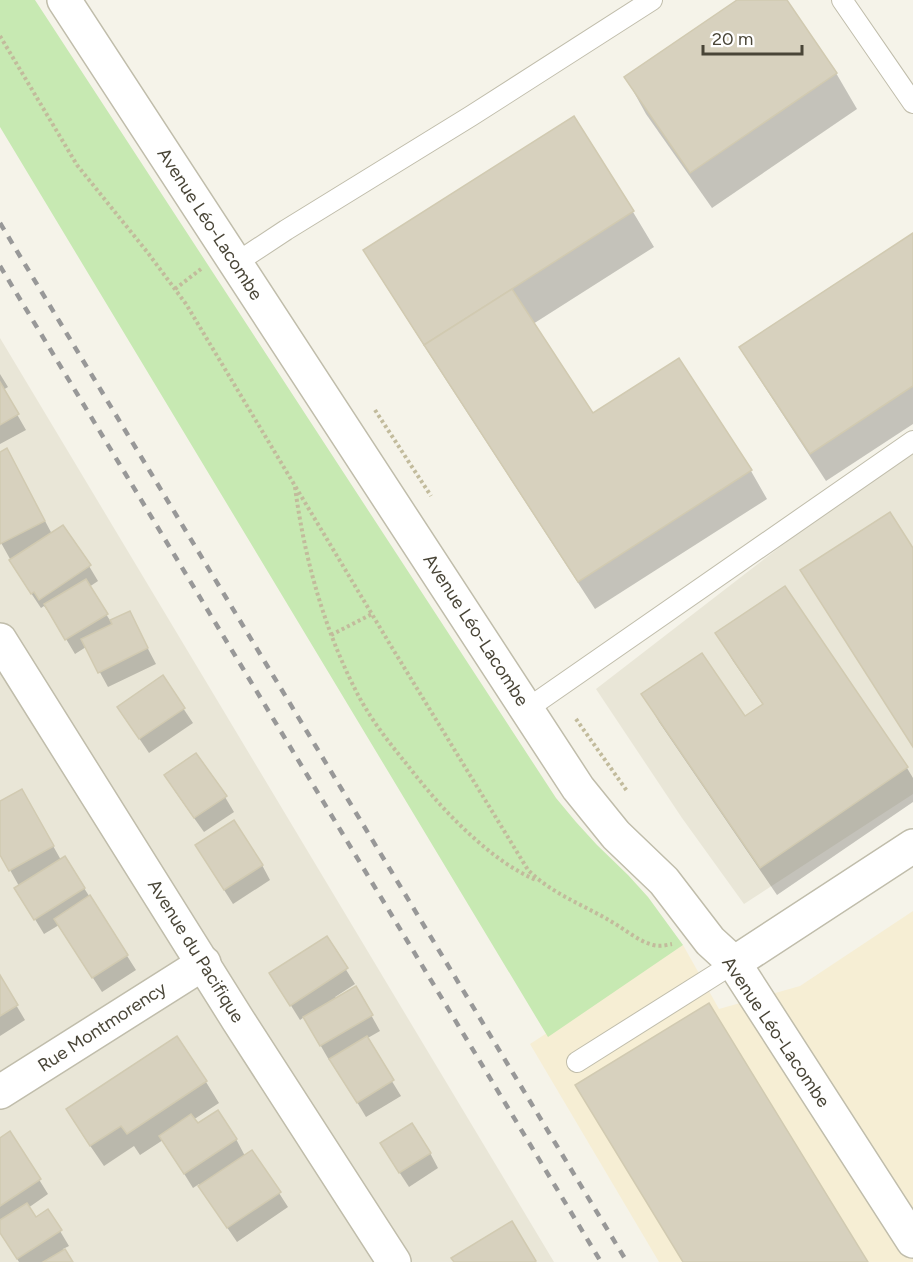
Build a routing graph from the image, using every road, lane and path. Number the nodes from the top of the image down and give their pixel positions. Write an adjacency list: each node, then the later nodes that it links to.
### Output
1 (64, 0): 6 (street, Avenue Léo-Lacombe)
2 (652, 0): 6 (lane)
3 (842, 0): 5 (lane)
4 (0, 36): 7 (path)
5 (913, 103)
6 (221, 264): 7 (path); 13 (street, Avenue Léo-Lacombe)
7 (176, 289): 9 (path)
8 (913, 441): 13 (lane)
9 (294, 483): 10 (path); 11 (path)
10 (372, 614): 11 (path); 15 (path)
11 (331, 635): 15 (path)
12 (0, 640): 17 (street, Avenue du Pacifique)
13 (527, 709): 18 (street, Avenue Léo-Lacombe)
14 (913, 846): 18 (street)
15 (539, 881): 16 (path)
16 (681, 943)
17 (204, 963): 20 (street, Rue Montmorency); 22 (street, Avenue du Pacifique)
18 (734, 963): 19 (lane); 21 (street, Avenue Léo-Lacombe)
19 (577, 1062)
20 (0, 1092)
21 (913, 1240)
22 (394, 1262)

